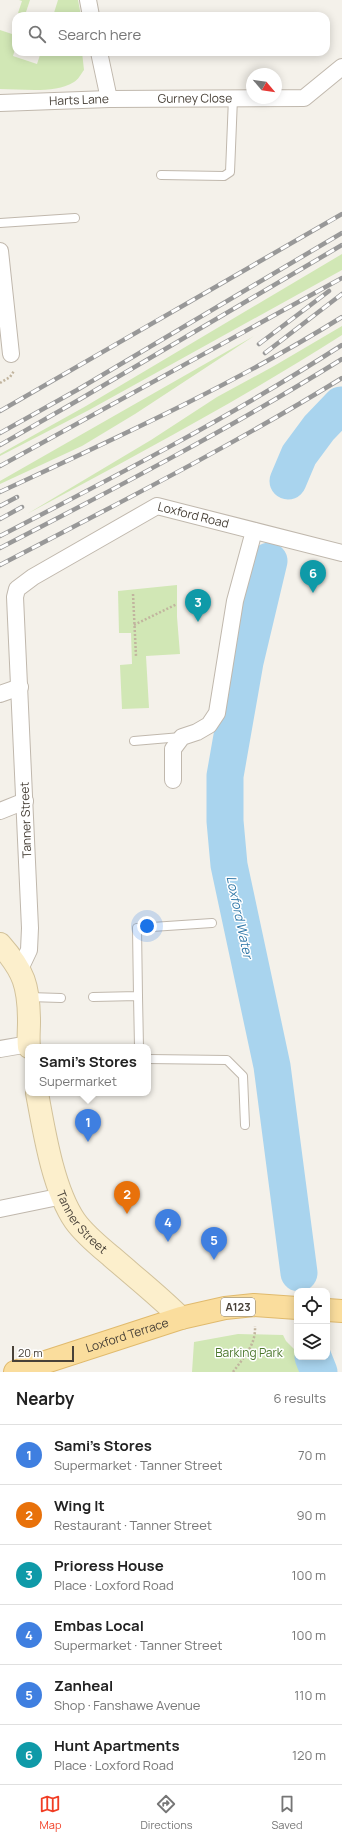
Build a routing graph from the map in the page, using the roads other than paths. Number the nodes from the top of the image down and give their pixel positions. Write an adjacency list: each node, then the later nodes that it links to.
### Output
1 (88, 0): 2 (street)
2 (90, 12)
3 (100, 56): 6 (street, Harts Lane)
4 (342, 67): 5 (street, Gurney Close)
5 (233, 98): 6 (street, Gurney Close); 8 (lane)
6 (109, 99): 7 (street, Harts Lane)
7 (0, 103)
8 (161, 175)
9 (75, 218): 10 (lane)
10 (0, 223)
11 (0, 251): 12 (street)
12 (4, 337): 13 (street)
13 (10, 354)
14 (254, 531): 15 (street, Loxford Road); 16 (street, Loxford Road); 19 (street)
15 (342, 553)
16 (17, 590): 17 (street, Tanner Street)
17 (20, 687): 18 (street); 22 (street, Tanner Street)
18 (0, 694)
19 (182, 737): 20 (lane); 21 (street)
20 (134, 741)
21 (173, 780)
22 (25, 801): 23 (street); 26 (street, Tanner Street)
23 (0, 812)
24 (212, 923): 27 (lane)
25 (0, 944): 26 (street)
26 (20, 969): 28 (street)
27 (138, 996): 29 (lane); 32 (lane)
28 (28, 997): 30 (lane); 31 (street)
29 (93, 997)
30 (61, 998)
31 (29, 1044)
32 (138, 1044)
33 (25, 1046): 34 (street)
34 (0, 1049)
35 (151, 1059): 37 (lane)
36 (38, 1096): 38 (street, Tanner Street)
37 (245, 1125)
38 (63, 1196): 39 (street); 43 (street, Tanner Street)
39 (0, 1209)
40 (294, 1308): 43 (main road, A123)
41 (330, 1310): 42 (main road)
42 (342, 1311)
43 (180, 1318): 44 (main road, Loxford Terrace / A123)
44 (15, 1372)

